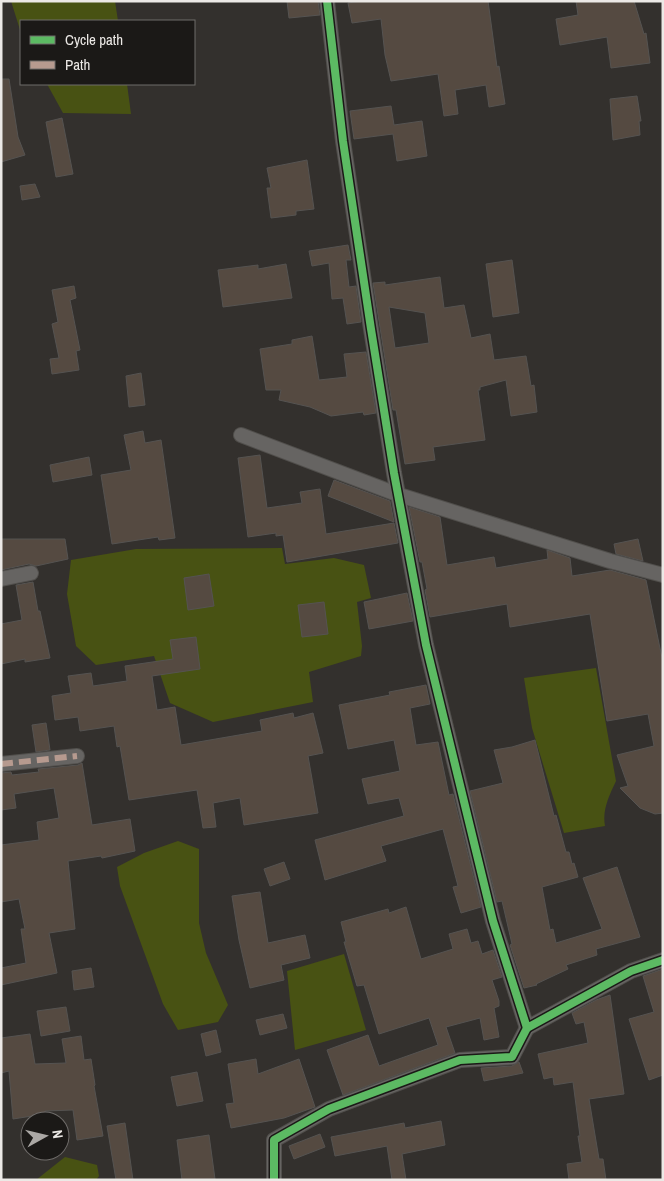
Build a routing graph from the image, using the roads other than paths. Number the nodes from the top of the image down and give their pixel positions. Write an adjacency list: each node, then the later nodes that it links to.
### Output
1 (327, 1): 3 (street)
2 (241, 436): 3 (street)
3 (399, 495): 5 (street); 10 (street)
4 (31, 572): 6 (street)
5 (663, 575)
6 (1, 579)
7 (78, 756): 8 (street)
8 (1, 764)
9 (663, 960): 10 (street)
10 (527, 1028): 11 (street)
11 (274, 1180)

